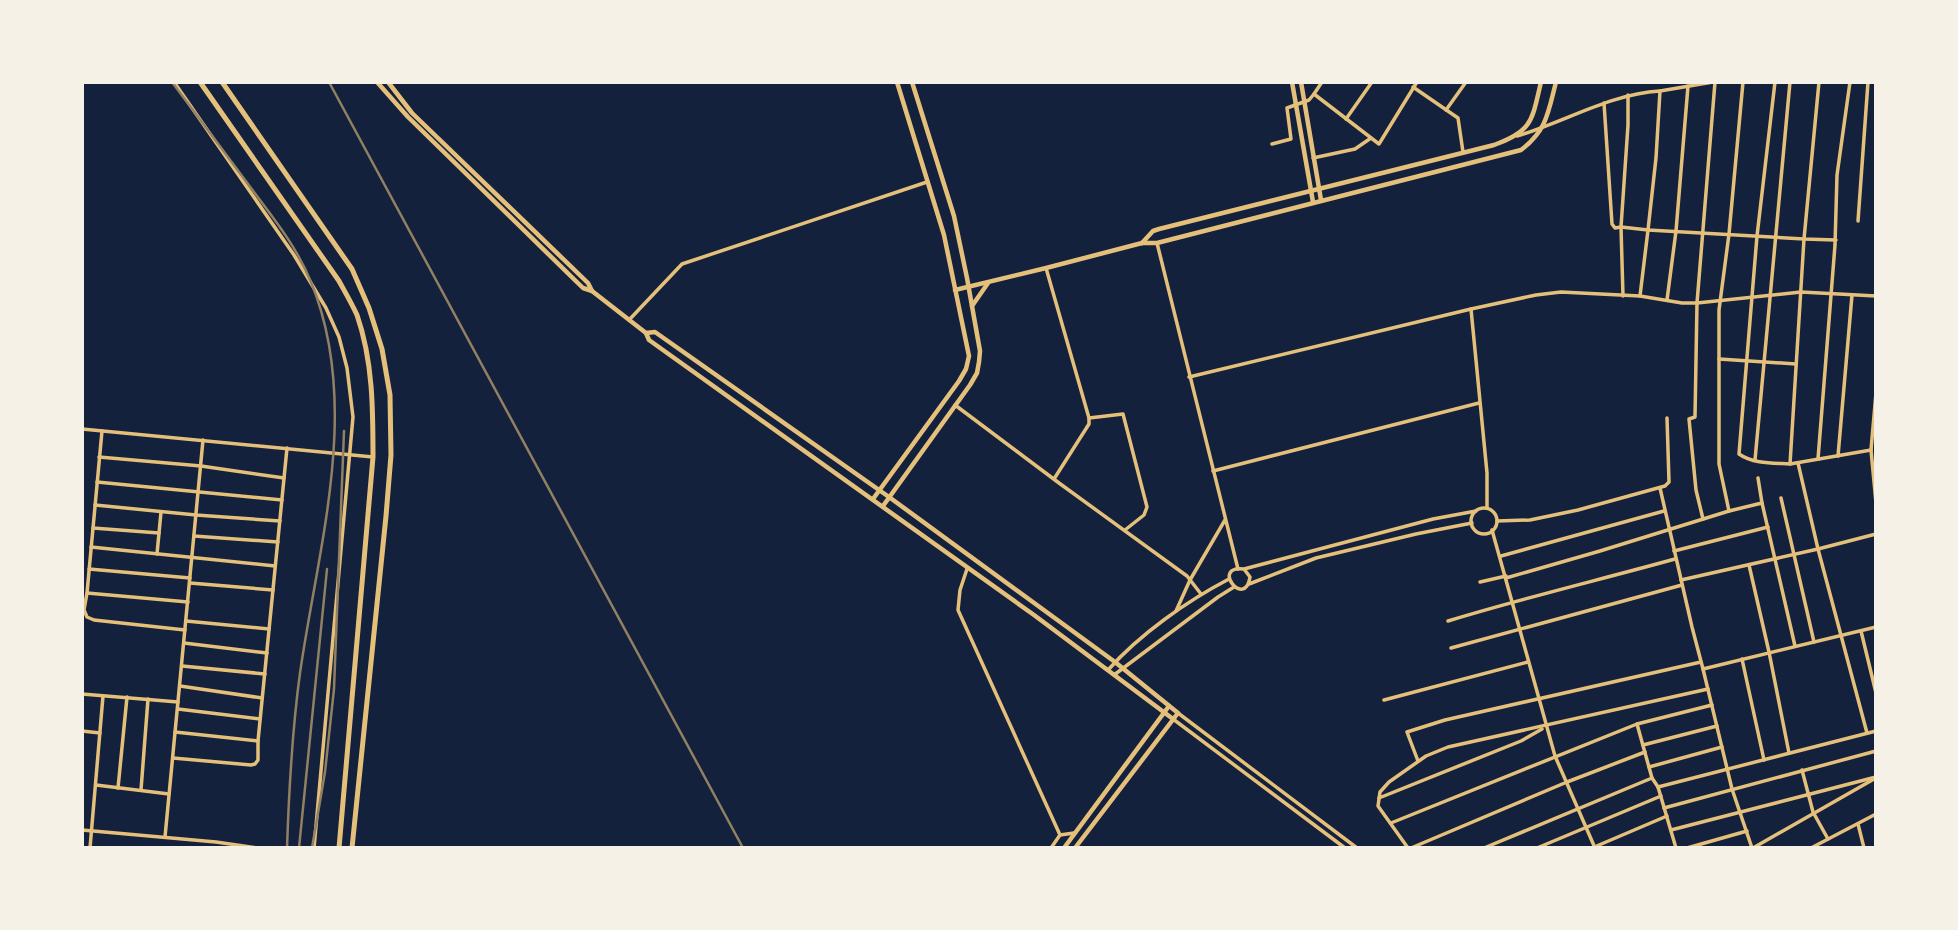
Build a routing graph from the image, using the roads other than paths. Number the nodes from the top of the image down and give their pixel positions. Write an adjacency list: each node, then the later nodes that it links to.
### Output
1 (174, 82): 96 (street)
2 (200, 82): 99 (main road)
3 (222, 82): 269 (main road)
4 (377, 82): 26 (main road)
5 (906, 82): 23 (main road)
6 (912, 82): 62 (main road)
7 (1292, 82): 32 (main road)
8 (1301, 82): 30 (main road)
9 (1322, 82): 28 (street)
10 (1372, 82): 34 (street)
11 (1417, 82): 25 (street)
12 (1466, 82): 33 (street)
13 (1541, 82): 36 (main road)
14 (1556, 82): 35 (main road)
15 (1714, 82): 24 (street); 51 (street)
16 (1743, 82): 52 (street)
17 (1775, 82): 54 (street)
18 (1790, 82): 55 (street)
19 (1819, 82): 56 (street)
20 (1850, 82): 57 (street)
21 (1868, 82): 46 (street)
22 (390, 83): 26 (main road); 48 (main road)
23 (897, 84): 41 (main road)
24 (1688, 86): 27 (street); 50 (street)
25 (1413, 87): 33 (street); 37 (street)
26 (383, 90): 53 (main road)
27 (1660, 90): 29 (street); 49 (street)
28 (1314, 94): 30 (street); 34 (street)
29 (1628, 95): 31 (street); 47 (street)
30 (1305, 102): 32 (street); 40 (main road)
31 (1604, 103): 35 (street); 47 (street)
32 (1297, 104): 38 (street); 43 (main road)
33 (1446, 110): 39 (street)
34 (1346, 119): 37 (street)
35 (1543, 128): 36 (street); 44 (main road)
36 (1517, 136): 39 (main road)
37 (1371, 138): 40 (street)
38 (1272, 144)
39 (1463, 153): 42 (main road)
40 (1313, 158): 42 (main road)
41 (927, 182): 63 (main road); 78 (street)
42 (1319, 189): 43 (main road); 44 (main road)
43 (1311, 191): 45 (main road); 58 (main road)
44 (1321, 200): 45 (main road)
45 (1313, 202): 59 (main road)
46 (1858, 221)
47 (1621, 227): 49 (street); 69 (street)
48 (534, 230): 53 (main road); 64 (main road)
49 (1648, 230): 50 (street); 70 (street)
50 (1676, 231): 51 (street); 73 (street)
51 (1703, 232): 52 (street); 75 (street)
52 (1729, 234): 54 (street); 74 (street)
53 (528, 236): 64 (main road)
54 (1757, 236): 55 (street); 72 (street)
55 (1776, 237): 56 (street); 67 (street)
56 (1804, 239): 57 (street); 65 (street)
57 (1836, 240): 66 (street)
58 (1142, 243): 59 (main road); 60 (main road)
59 (1157, 243): 84 (street)
60 (1046, 268): 61 (main road); 89 (street)
61 (989, 282): 62 (main road); 76 (main road)
62 (968, 287): 63 (main road); 76 (main road)
63 (955, 289): 112 (main road)
64 (592, 291): 78 (main road)
65 (1801, 292): 66 (street); 67 (street); 83 (street)
66 (1832, 294): 68 (street); 100 (street)
67 (1770, 295): 72 (street); 82 (street)
68 (1852, 295): 71 (street); 97 (street)
69 (1623, 296): 70 (street); 77 (street)
70 (1640, 296): 73 (street)
71 (1876, 296)
72 (1752, 297): 74 (street); 81 (street)
73 (1667, 300): 75 (street)
74 (1721, 300): 75 (street); 80 (street)
75 (1697, 303): 127 (street)
76 (972, 306): 87 (main road)
77 (1471, 309): 84 (street); 86 (street)
78 (629, 320): 79 (main road)
79 (646, 333): 112 (main road); 115 (main road)
80 (1719, 359): 81 (street); 125 (street)
81 (1747, 360): 82 (street); 101 (street)
82 (1764, 362): 83 (street); 101 (street)
83 (1796, 364): 103 (street)
84 (1189, 377): 105 (street)
85 (1876, 393): 88 (street)
86 (1479, 403): 105 (street); 121 (street)
87 (955, 405): 108 (street); 113 (main road)
88 (1875, 410): 95 (street)
89 (1089, 418): 108 (street); 135 (street)
90 (1667, 418): 110 (street)
91 (82, 429): 92 (street)
92 (102, 431): 93 (street); 98 (street)
93 (204, 440): 94 (street); 104 (street)
94 (287, 448): 96 (street); 106 (street)
95 (1871, 450): 97 (street); 117 (street)
96 (350, 454): 99 (street); 267 (street)
97 (1839, 456): 100 (street)
98 (99, 457): 104 (street); 109 (street)
99 (373, 457): 268 (main road)
100 (1818, 459): 102 (street)
101 (1755, 461): 103 (street)
102 (1798, 463): 103 (street); 142 (street)
103 (1790, 464)
104 (201, 467): 106 (street); 111 (street)
105 (1213, 471): 128 (street)
106 (284, 478): 116 (street)
107 (1758, 478): 118 (street)
108 (1054, 480): 135 (street)
109 (97, 482): 111 (street); 119 (street)
110 (1660, 488): 123 (street); 130 (street)
111 (198, 491): 116 (street); 126 (street)
112 (879, 491): 113 (main road); 115 (main road)
113 (889, 498): 120 (main road); 185 (main road)
114 (1781, 498): 145 (street)
115 (873, 499): 120 (main road)
116 (282, 500): 129 (street)
117 (1876, 501)
118 (1762, 503): 125 (street); 132 (street)
119 (95, 505): 124 (street); 133 (street)
120 (883, 506): 153 (main road)
121 (1487, 508): 122 (street); 130 (street)
122 (1476, 511): 131 (street); 155 (street)
123 (1664, 511): 136 (street); 146 (street)
124 (161, 512): 126 (street); 137 (street)
125 (1729, 512): 127 (street)
126 (196, 515): 129 (street); 139 (street)
127 (1703, 519): 136 (street)
128 (1225, 520): 154 (street); 159 (street)
129 (280, 521): 140 (street)
130 (1497, 522): 134 (street)
131 (1472, 523): 134 (street); 162 (street)
132 (1768, 527): 143 (street); 149 (street)
133 (93, 528): 137 (street); 141 (street)
134 (1492, 530): 146 (street)
135 (1125, 531): 159 (street)
136 (1669, 531): 143 (street); 156 (street)
137 (159, 533): 144 (street)
138 (1876, 534): 142 (street)
139 (194, 536): 140 (street); 147 (street)
140 (278, 542): 151 (street)
141 (91, 547): 144 (street); 152 (street)
142 (1818, 549): 145 (street); 177 (street)
143 (1674, 551): 148 (street)
144 (157, 554): 147 (street)
145 (1794, 555): 149 (street); 178 (street)
146 (1500, 556): 156 (street)
147 (192, 557): 151 (street); 158 (street)
148 (1676, 559): 161 (street); 167 (street)
149 (1775, 559): 150 (street); 180 (street)
150 (1749, 565): 161 (street); 182 (street)
151 (275, 566): 164 (street)
152 (89, 569): 158 (street); 165 (street)
153 (967, 569): 191 (main road); 259 (street)
154 (1238, 569): 155 (street); 157 (street)
155 (1244, 569): 162 (street)
156 (1506, 577): 160 (street); 167 (street)
157 (1229, 578): 163 (street); 166 (street)
158 (190, 580): 164 (street); 168 (street)
159 (1190, 580): 166 (street); 169 (street)
160 (1480, 582)
161 (1681, 583): 175 (street); 187 (street)
162 (1249, 584): 163 (street)
163 (1234, 587): 189 (street)
164 (273, 590): 174 (street)
165 (87, 593): 168 (street); 173 (street)
166 (1201, 594): 169 (street)
167 (1513, 601): 171 (street); 175 (street)
168 (188, 603): 170 (street)
169 (1175, 613): 185 (street)
170 (186, 621): 173 (street); 174 (street)
171 (1448, 621)
172 (1876, 627): 176 (street)
173 (185, 629): 179 (street)
174 (269, 629): 183 (street)
175 (1520, 629): 181 (street); 186 (street)
176 (1861, 631): 177 (street); 196 (street)
177 (1841, 636): 178 (street); 219 (street)
178 (1814, 642): 180 (street)
179 (184, 643): 183 (street); 188 (street)
180 (1795, 646): 182 (street)
181 (1451, 648)
182 (1769, 652): 184 (street); 225 (street)
183 (267, 653): 192 (street)
184 (1742, 659): 190 (street); 228 (street)
185 (1115, 662): 189 (main road); 191 (street)
186 (1528, 662): 202 (street); 203 (street)
187 (1701, 662): 190 (street); 202 (street)
188 (182, 666): 192 (street); 194 (street)
189 (1122, 668): 193 (street); 206 (main road)
190 (1703, 669): 195 (street)
191 (1108, 670): 193 (main road)
192 (265, 674): 200 (street)
193 (1114, 675): 208 (main road)
194 (180, 686): 200 (street); 204 (street)
195 (1708, 689): 205 (street); 213 (street)
196 (1876, 693)
197 (82, 694): 198 (street)
198 (103, 696): 199 (street); 218 (street)
199 (127, 698): 201 (street); 238 (street)
200 (262, 698): 210 (street)
201 (148, 699): 204 (street); 240 (street)
202 (1539, 699): 213 (street); 229 (street)
203 (1384, 700)
204 (178, 702): 207 (street)
205 (1712, 705): 212 (street); 214 (street)
206 (1169, 706): 208 (main road); 209 (main road)
207 (177, 709): 210 (street); 217 (street)
208 (1164, 713): 211 (main road); 258 (main road)
209 (1178, 713): 211 (main road); 273 (street)
210 (260, 719): 220 (street)
211 (1173, 719): 262 (main road); 272 (street)
212 (1637, 724): 221 (street); 226 (street)
213 (1547, 726): 226 (street); 229 (street); 244 (street)
214 (1717, 726): 221 (street); 222 (street)
215 (1876, 730): 219 (street)
216 (82, 731): 218 (street)
217 (175, 732): 220 (street); 227 (street)
218 (100, 733): 236 (street)
219 (1867, 733): 225 (street)
220 (258, 741): 227 (street)
221 (1643, 745): 224 (street)
222 (1722, 747): 230 (street); 231 (street)
223 (1876, 751): 232 (street)
224 (1645, 752): 230 (street); 235 (street)
225 (1789, 753): 228 (street)
226 (1555, 755): 235 (street); 251 (street)
227 (173, 758): 241 (street)
228 (1764, 760): 231 (street)
229 (1418, 762): 244 (street)
230 (1649, 767): 233 (street)
231 (1727, 770): 237 (street); 239 (street)
232 (1802, 770): 239 (street); 242 (street)
233 (1653, 778): 237 (street); 246 (street)
234 (1876, 778): 242 (street); 248 (street)
235 (1567, 782): 246 (street); 274 (street)
236 (96, 785): 238 (street); 256 (street)
237 (1658, 787): 243 (street)
238 (118, 788): 240 (street)
239 (1732, 789): 245 (street); 247 (street)
240 (141, 790): 241 (street)
241 (169, 794): 260 (street)
242 (1810, 795): 247 (street); 248 (street)
243 (1661, 796): 245 (street); 253 (street)
244 (1378, 798): 251 (street)
245 (1664, 808): 250 (street)
246 (1578, 809): 253 (street); 275 (street)
247 (1740, 811): 255 (street); 257 (street)
248 (1814, 812): 261 (street); 278 (street)
249 (1876, 814): 252 (street)
250 (1667, 816): 255 (street); 264 (street)
251 (1391, 823): 274 (street)
252 (1858, 824): 261 (street); 280 (street)
253 (1586, 827): 264 (street); 276 (street)
254 (82, 830): 256 (street)
255 (1671, 830): 265 (street)
256 (92, 831): 260 (street); 266 (street)
257 (1747, 831): 277 (street); 278 (street)
258 (1075, 833): 259 (street); 271 (main road)
259 (1060, 835): 270 (street)
260 (165, 837): 263 (street)
261 (1828, 839): 279 (street)
262 (1077, 846)
263 (253, 847)
264 (1594, 847)
265 (1675, 847)
266 (90, 848)
267 (314, 848)
268 (339, 848)
269 (352, 848)
270 (1051, 848)
271 (1064, 848)
272 (1345, 848)
273 (1357, 848)
274 (1409, 848)
275 (1484, 848)
276 (1537, 848)
277 (1687, 848)
278 (1752, 848)
279 (1811, 848)
280 (1864, 848)

